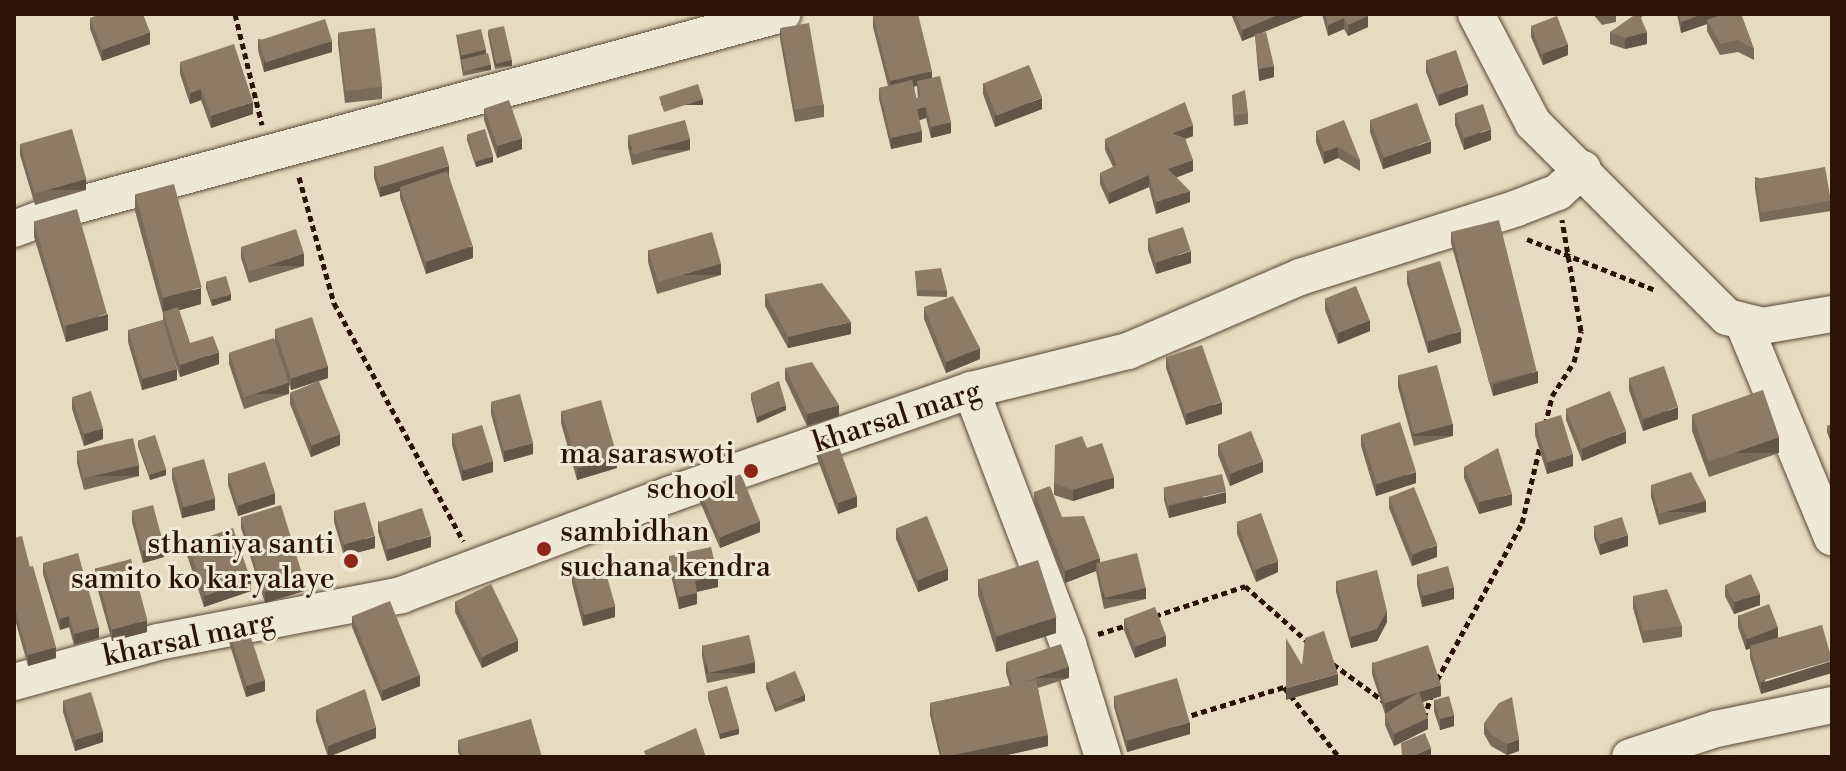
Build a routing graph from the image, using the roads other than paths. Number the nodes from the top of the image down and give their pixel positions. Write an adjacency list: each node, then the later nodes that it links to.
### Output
1 (782, 14): 4 (street)
2 (1476, 14): 3 (street)
3 (1570, 180): 6 (street); 7 (street, kharsal marg)
4 (14, 229)
5 (1832, 314): 6 (street)
6 (1744, 325): 8 (street)
7 (971, 390): 9 (street, kharsal marg); 11 (street)
8 (1832, 537)
9 (14, 682)
10 (1832, 705): 12 (street)
11 (1103, 757)
12 (1630, 757)

